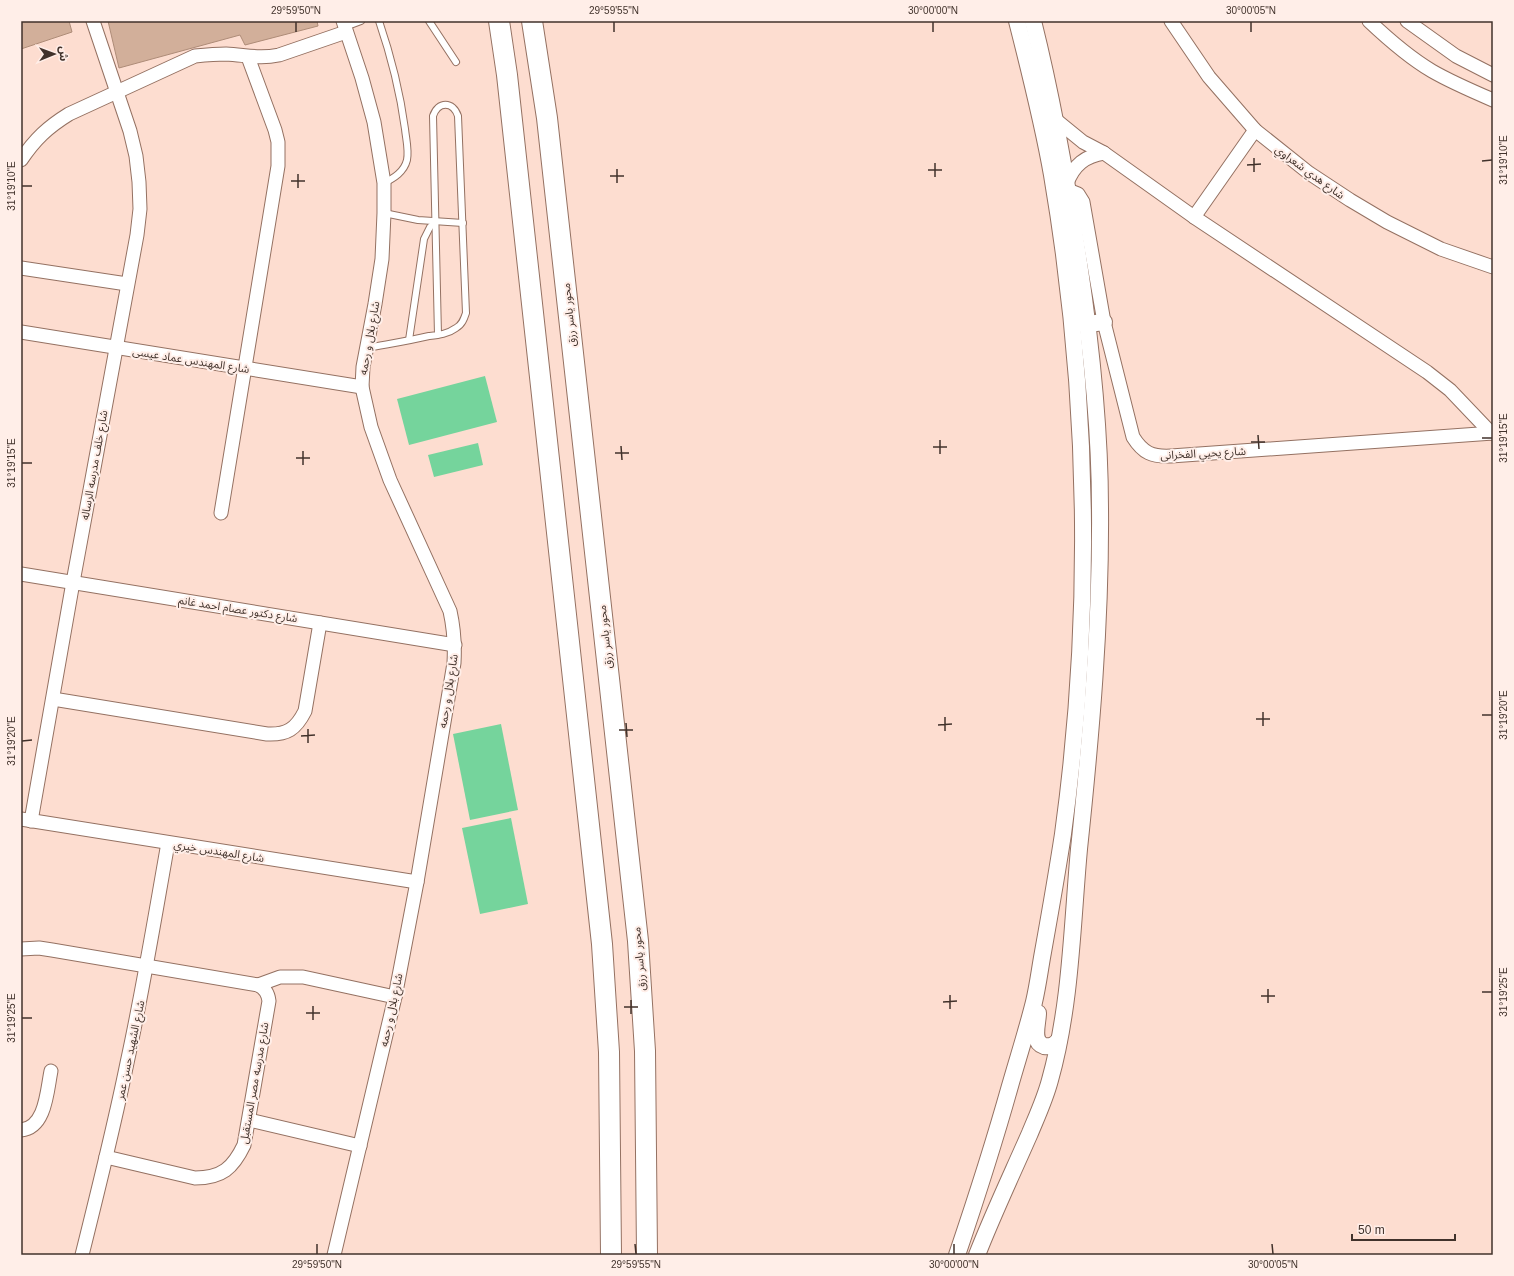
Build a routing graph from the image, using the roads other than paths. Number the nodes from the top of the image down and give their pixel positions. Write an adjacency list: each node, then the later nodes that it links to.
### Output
1 (94, 21): 16 (street, شارع خلف مدرسه الرساله)
2 (361, 21): 12 (lane)
3 (379, 21): 22 (lane)
4 (429, 21): 14 (lane)
5 (499, 21): 63 (main road)
6 (532, 21): 64 (main road, محور ياسر رزق)
7 (1017, 21): 54 (street)
8 (1033, 21): 18 (street)
9 (1171, 21): 19 (street, شارع هدي شعراوي)
10 (1369, 21): 17 (street)
11 (1408, 21): 15 (street)
12 (345, 26): 13 (street); 22 (street, شارع بلال و رحمه)
13 (248, 57): 16 (street); 38 (street)
14 (456, 62)
15 (1493, 76)
16 (117, 92): 21 (street); 30 (street, شارع خلف مدرسه الرساله)
17 (1493, 100)
18 (1056, 120): 20 (street); 23 (street)
19 (1255, 130): 25 (street); 28 (street, شارع هدي شعراوي)
20 (1104, 153): 23 (street); 25 (street)
21 (21, 160)
22 (384, 183): 24 (street, شارع بلال و رحمه)
23 (1068, 186): 31 (street, شارع يحيي الفخرانى); 32 (street)
24 (384, 213): 26 (lane); 37 (street, شارع بلال و رحمه)
25 (1194, 217): 40 (street)
26 (436, 222): 27 (lane); 27 (lane); 34 (lane); 35 (lane)
27 (463, 223): 34 (lane)
28 (1493, 266)
29 (21, 268): 30 (street)
30 (127, 284): 36 (street, شارع خلف مدرسه الرساله)
31 (1104, 322): 32 (street); 40 (street, شارع يحيي الفخرانى)
32 (1088, 324): 55 (street)
33 (21, 332): 36 (street, شارع المهندس عماد عيسى)
34 (438, 335): 35 (lane)
35 (409, 340): 37 (lane)
36 (116, 347): 38 (street, شارع المهندس عماد عيسى); 43 (street, شارع خلف مدرسه الرساله)
37 (367, 348): 39 (street, شارع بلال و رحمه)
38 (245, 368): 39 (street, شارع المهندس عماد عيسى); 41 (street)
39 (362, 387): 45 (street, شارع بلال و رحمه)
40 (1492, 433)
41 (221, 514)
42 (21, 574): 43 (street, شارع دكتور عصام احمد غانم)
43 (73, 582): 44 (street, شارع دكتور عصام احمد غانم); 46 (street, شارع خلف مدرسه الرساله)
44 (320, 623): 45 (street, شارع دكتور عصام احمد غانم); 46 (street)
45 (455, 645): 49 (street, شارع بلال و رحمه)
46 (52, 699): 47 (street, شارع خلف مدرسه الرساله)
47 (26, 820): 48 (street, شارع المهندس خيري)
48 (168, 842): 49 (street, شارع المهندس خيري); 51 (street, شارع الشهيد حسن عمر)
49 (417, 882): 53 (street, شارع بلال و رحمه)
50 (21, 949): 51 (street)
51 (147, 966): 52 (street); 60 (street, شارع الشهيد حسن عمر)
52 (258, 985): 53 (street); 57 (street, شارع مدرسه مصر المستقبل)
53 (395, 997): 59 (street, شارع بلال و رحمه)
54 (1034, 1000): 55 (street); 65 (street)
55 (1059, 1040): 66 (street)
56 (52, 1071): 58 (street)
57 (249, 1120): 59 (street); 60 (street, شارع مدرسه مصر المستقبل)
58 (21, 1130)
59 (360, 1146): 62 (street, شارع بلال و رحمه)
60 (106, 1157): 61 (street, شارع الشهيد حسن عمر)
61 (82, 1255)
62 (334, 1255)
63 (611, 1255)
64 (647, 1255)
65 (957, 1255)
66 (977, 1255)

